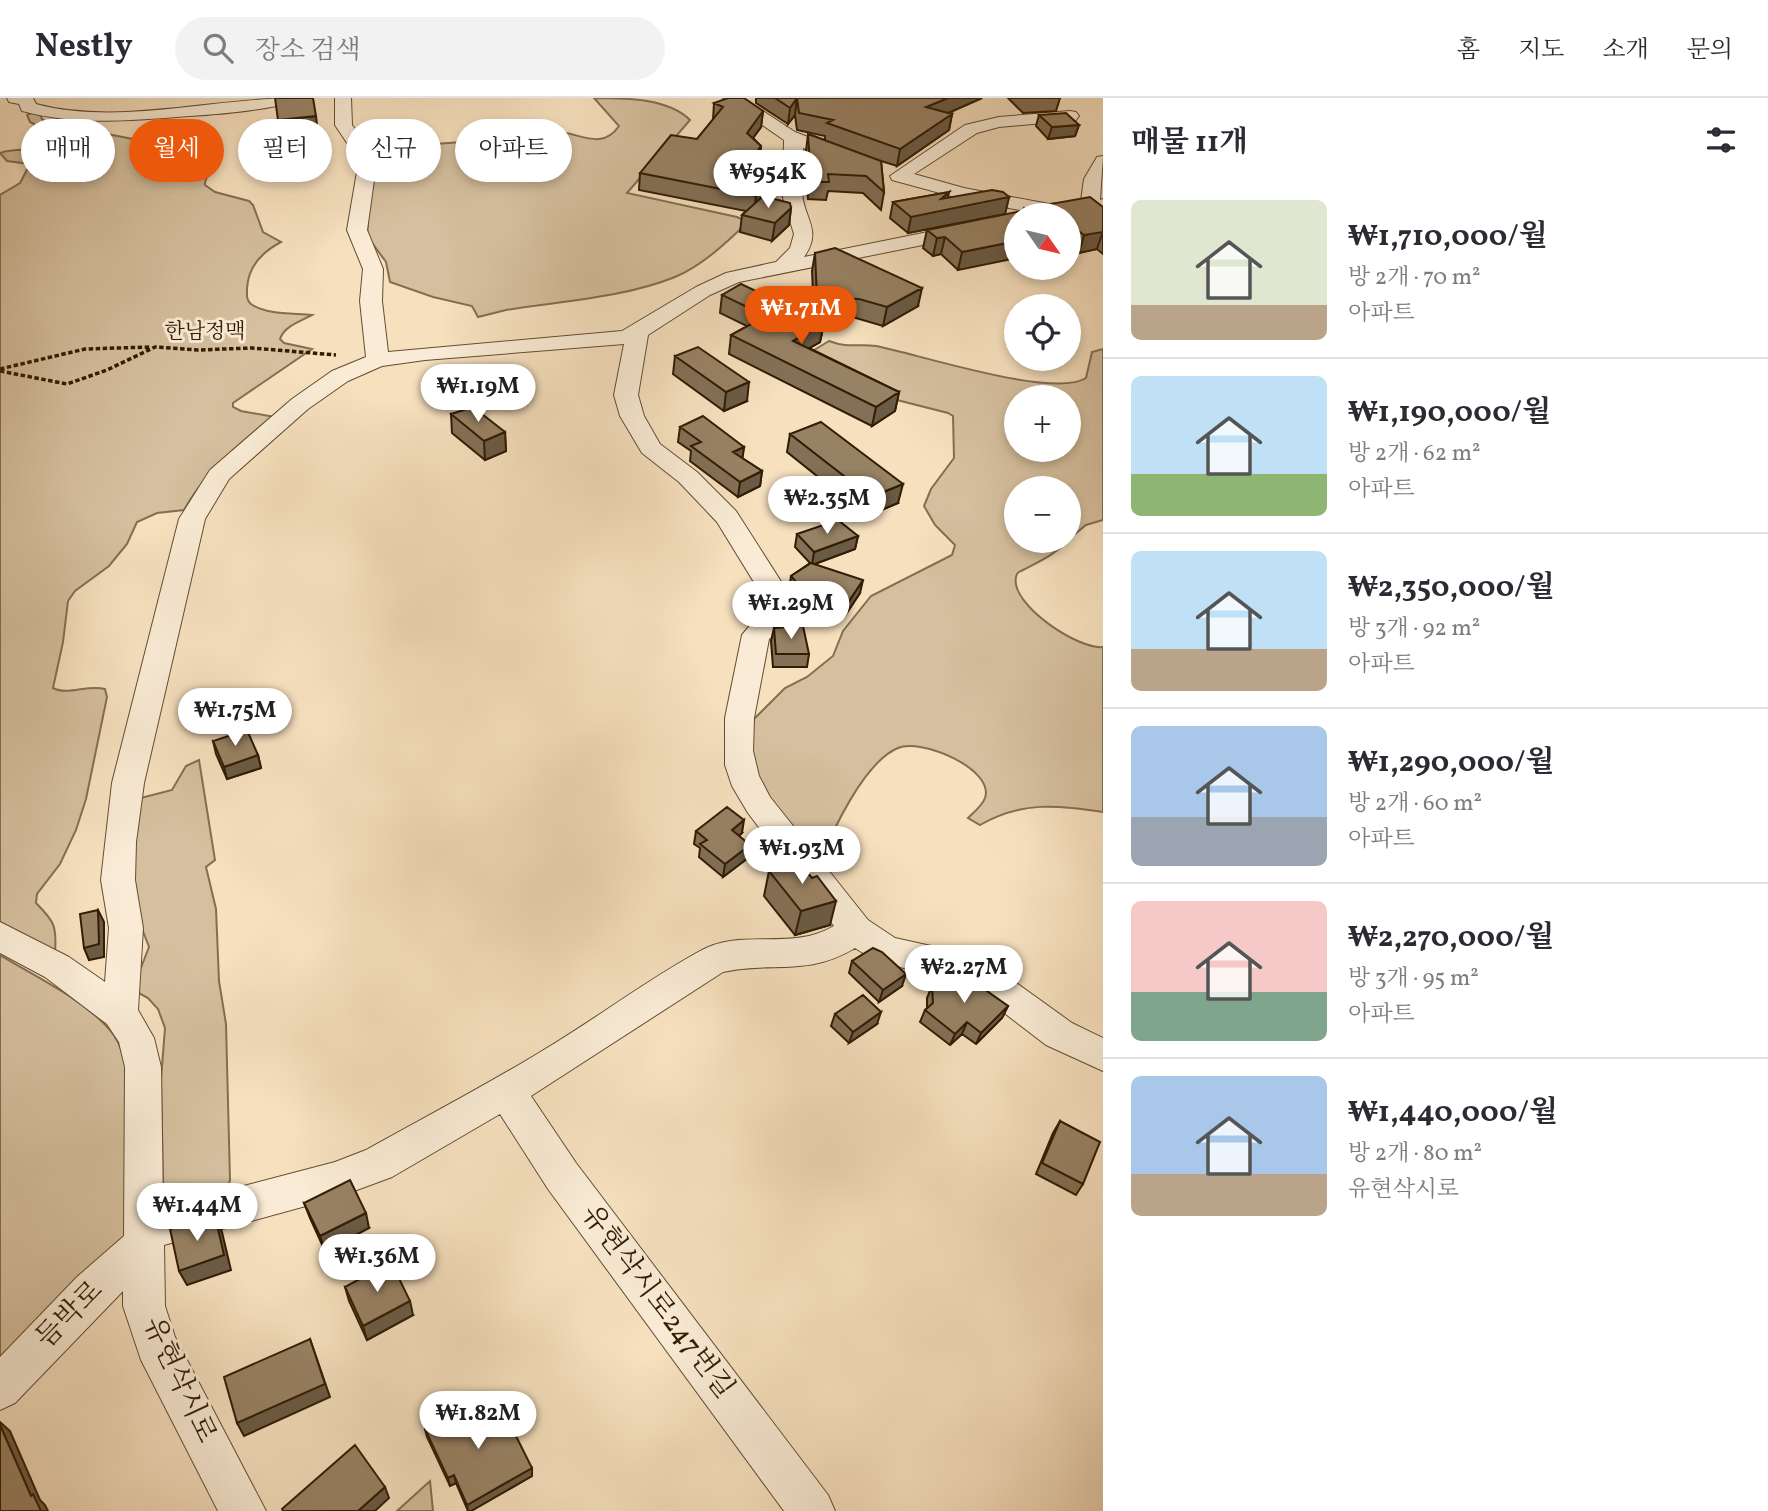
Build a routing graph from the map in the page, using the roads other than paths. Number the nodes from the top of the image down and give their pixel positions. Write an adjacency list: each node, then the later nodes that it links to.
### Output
1 (15, 98): 2 (street)
2 (288, 98)
3 (343, 98): 14 (street)
4 (731, 98): 6 (street)
5 (1070, 116): 9 (street)
6 (793, 138): 8 (street); 12 (street)
7 (1103, 161): 10 (street)
8 (860, 164)
9 (1004, 204)
10 (1097, 205)
11 (1004, 223): 12 (street)
12 (784, 266): 13 (street)
13 (638, 332): 14 (street); 15 (street)
14 (377, 360): 17 (street)
15 (856, 930): 18 (street); 19 (street)
16 (0, 936): 17 (street, 유현삭시로)
17 (121, 1013): 20 (street, 유현삭시로)
18 (1103, 1055)
19 (506, 1091): 20 (street); 23 (street, 유현삭시로247번길)
20 (144, 1238): 21 (street, 듬박로); 22 (street, 유현삭시로)
21 (0, 1388)
22 (243, 1511)
23 (812, 1511)

